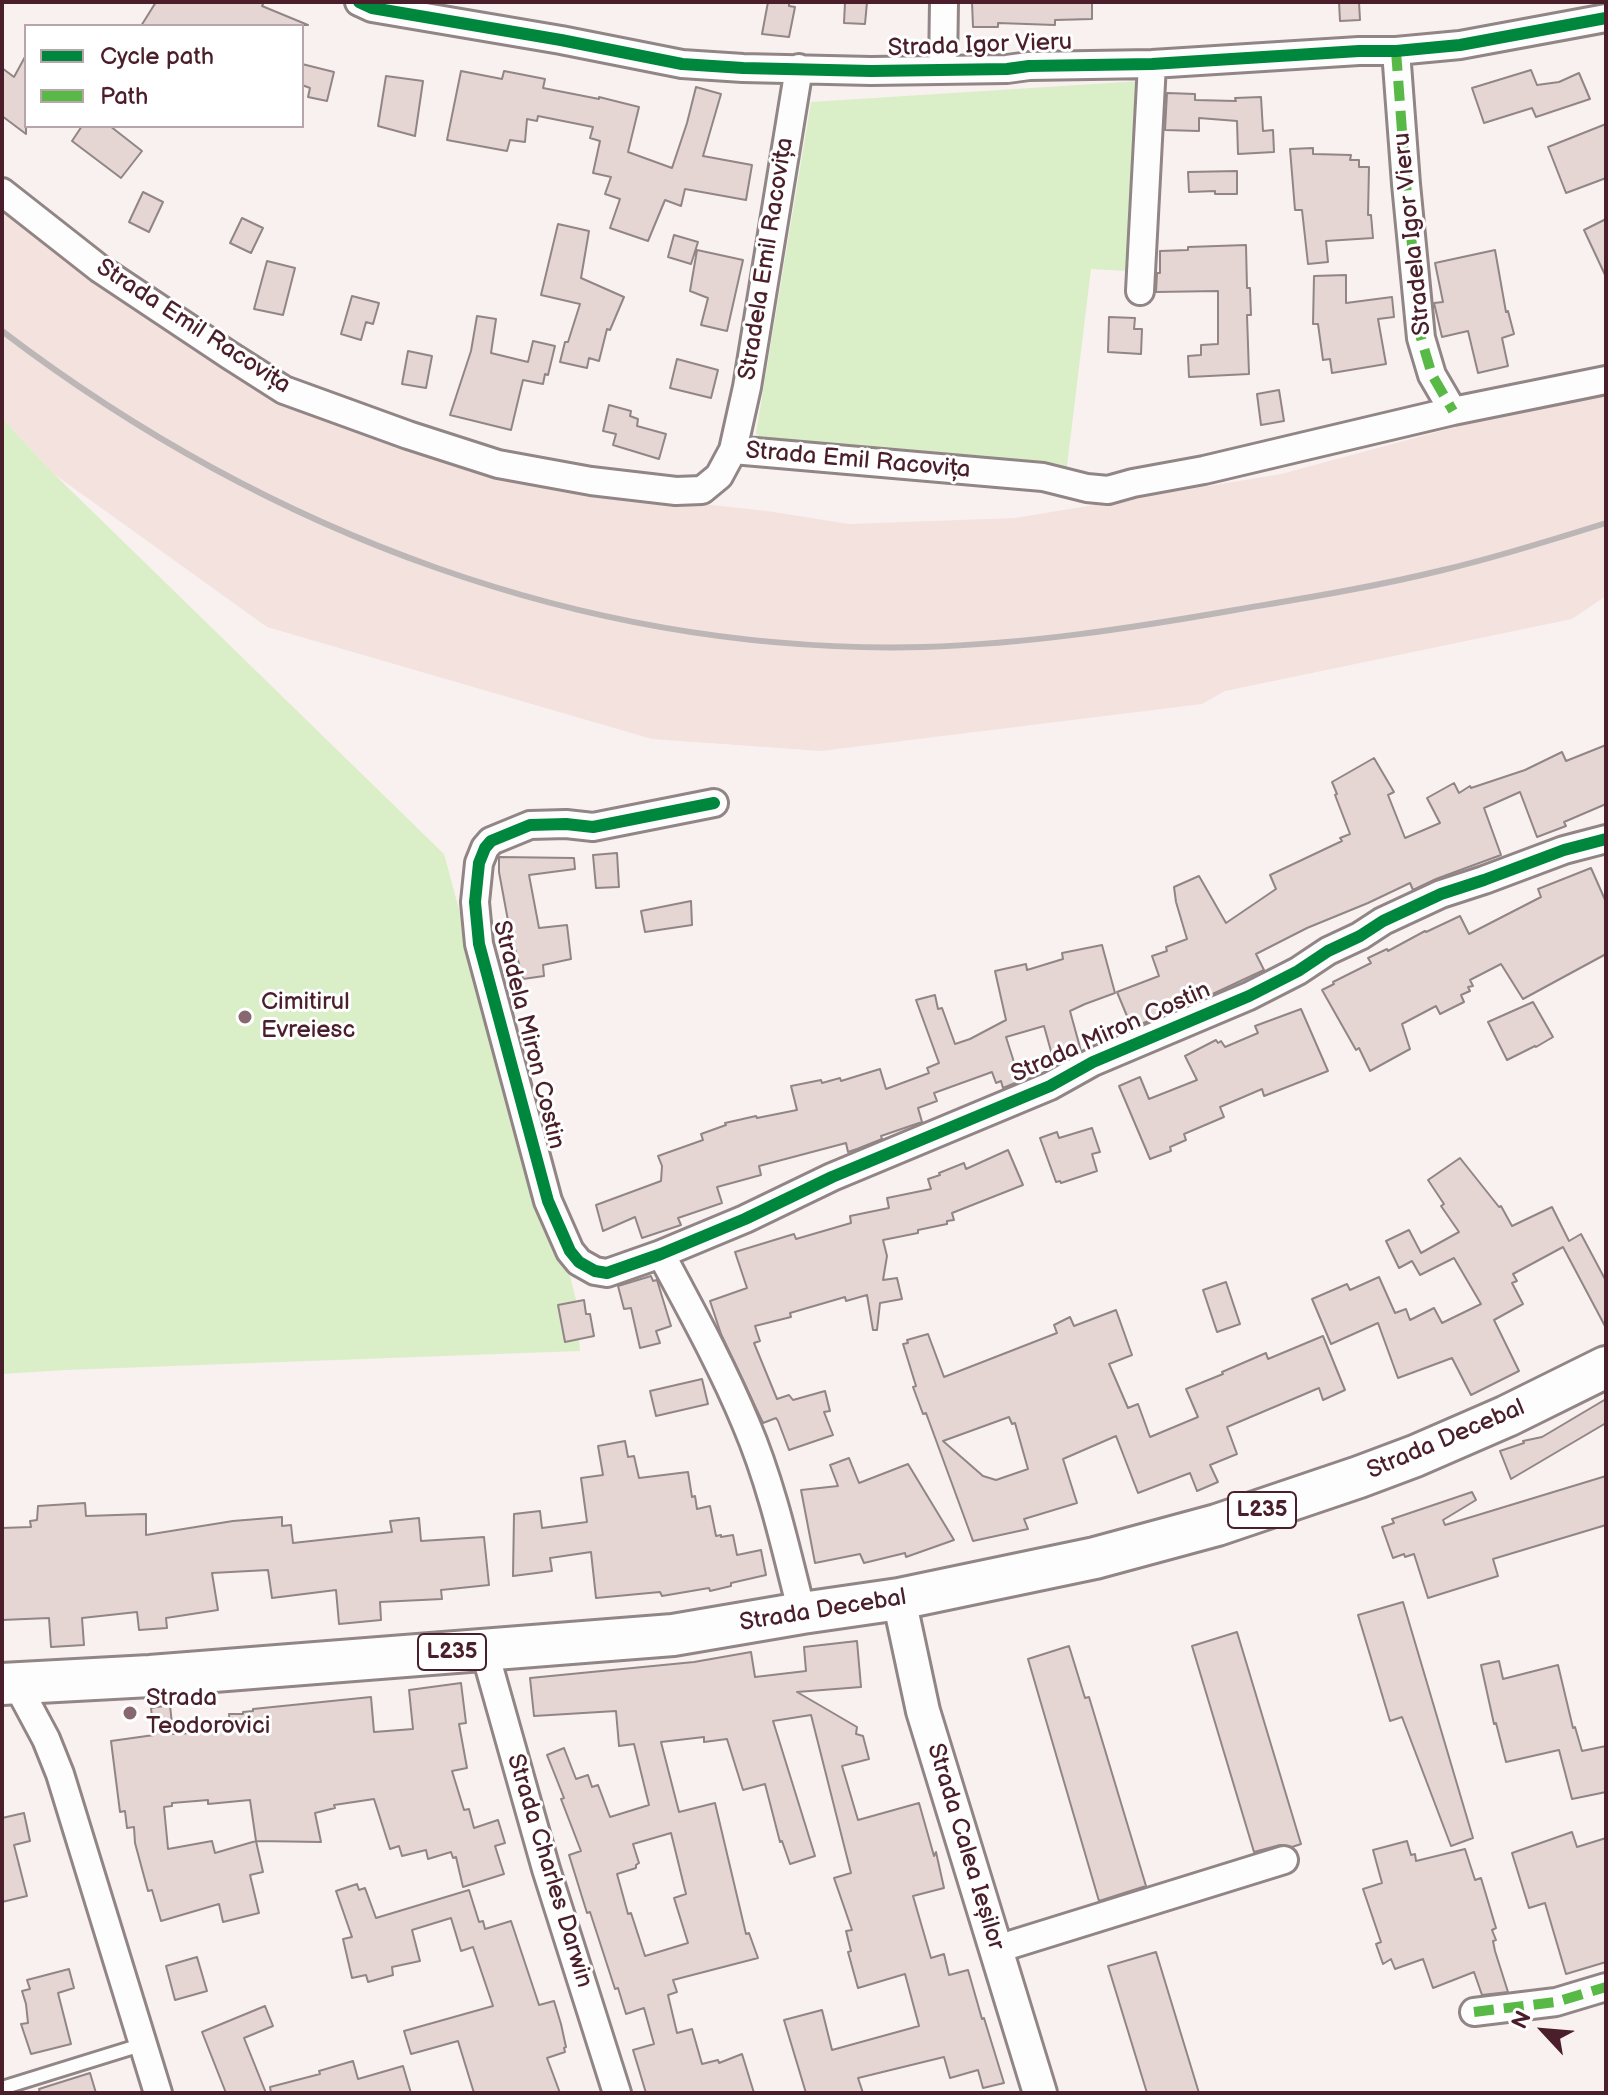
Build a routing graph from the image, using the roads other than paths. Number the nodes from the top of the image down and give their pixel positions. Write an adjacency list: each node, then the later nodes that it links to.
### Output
1 (359, 2): 6 (street, Strada Igor Vieru)
2 (944, 2): 7 (street)
3 (1606, 18): 4 (street, Strada Igor Vieru)
4 (1396, 51): 5 (street, Strada Igor Vieru); 11 (street, Stradela Igor Vieru)
5 (1152, 64): 7 (street, Strada Igor Vieru); 9 (street)
6 (799, 68): 7 (street, Strada Igor Vieru); 12 (street, Stradela Emil Racovița)
7 (943, 70)
8 (2, 192): 12 (street, Strada Emil Racovița)
9 (1140, 291)
10 (1606, 380): 11 (street, Strada Emil Racovița)
11 (1453, 411): 12 (street, Strada Emil Racovița)
12 (733, 450)
13 (714, 803): 16 (street, Stradela Miron Costin)
14 (1606, 839): 15 (street, Strada Miron Costin)
15 (661, 1254): 16 (street, Strada Miron Costin); 19 (street)
16 (631, 1265)
17 (1606, 1367): 18 (main road, Strada Decebal / L235)
18 (899, 1599): 19 (main road, Strada Decebal / L235); 23 (street, Strada Calea Ieșilor)
19 (802, 1613): 20 (main road, Strada Decebal / L235)
20 (484, 1649): 21 (main road, Strada Decebal / L235); 29 (street, Strada Charles Darwin)
21 (9, 1683): 26 (street)
22 (1284, 1860): 23 (street)
23 (997, 1949): 30 (street, Strada Calea Ieșilor)
24 (1606, 1987): 25 (street)
25 (1474, 2012)
26 (144, 2044): 27 (lane); 28 (street)
27 (2, 2088)
28 (158, 2093)
29 (617, 2093)
30 (1040, 2093)

